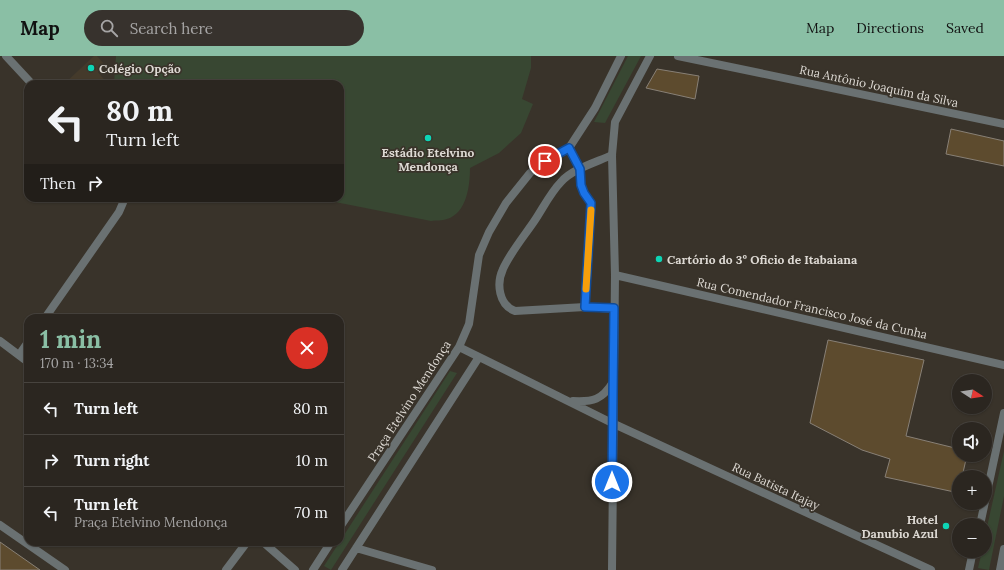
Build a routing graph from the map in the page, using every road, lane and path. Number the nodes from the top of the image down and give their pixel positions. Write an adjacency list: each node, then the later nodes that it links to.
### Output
1 (6, 56): 5 (street)
2 (621, 56): 7 (street)
3 (650, 56): 8 (street)
4 (678, 56): 6 (street, Rua Antônio Joaquim da Silva)
5 (28, 80)
6 (1004, 124)
7 (569, 148): 9 (street); 17 (street, Praça Etelvino Mendonça)
8 (612, 155): 9 (street); 11 (street)
9 (580, 169): 12 (street); 12 (street)
10 (123, 202): 14 (street)
11 (615, 275): 13 (street); 21 (street, Rua Comendador Francisco José da Cunha)
12 (585, 307): 13 (street)
13 (614, 308): 22 (street)
14 (48, 314)
15 (0, 341): 18 (street)
16 (24, 347): 18 (street)
17 (459, 347): 19 (street); 27 (street, Praça Etelvino Mendonça)
18 (18, 355): 20 (street)
19 (479, 357): 23 (street); 34 (street)
20 (24, 359)
21 (1004, 365)
22 (614, 380): 23 (street); 25 (street)
23 (570, 401): 25 (street)
24 (1004, 413): 26 (street)
25 (612, 423): 43 (street); 44 (street, Rua Batista Itajay)
26 (982, 518)
27 (344, 521)
28 (0, 525): 29 (street)
29 (24, 542)
30 (30, 546): 37 (street)
31 (244, 546): 38 (street)
32 (268, 546): 39 (street)
33 (328, 546): 40 (street)
34 (356, 548): 41 (street); 42 (street)
35 (1004, 549): 46 (street)
36 (972, 558): 45 (street)
37 (65, 570)
38 (226, 570)
39 (295, 570)
40 (313, 570)
41 (342, 570)
42 (432, 570)
43 (612, 570)
44 (931, 570)
45 (969, 570)
46 (1000, 570)

